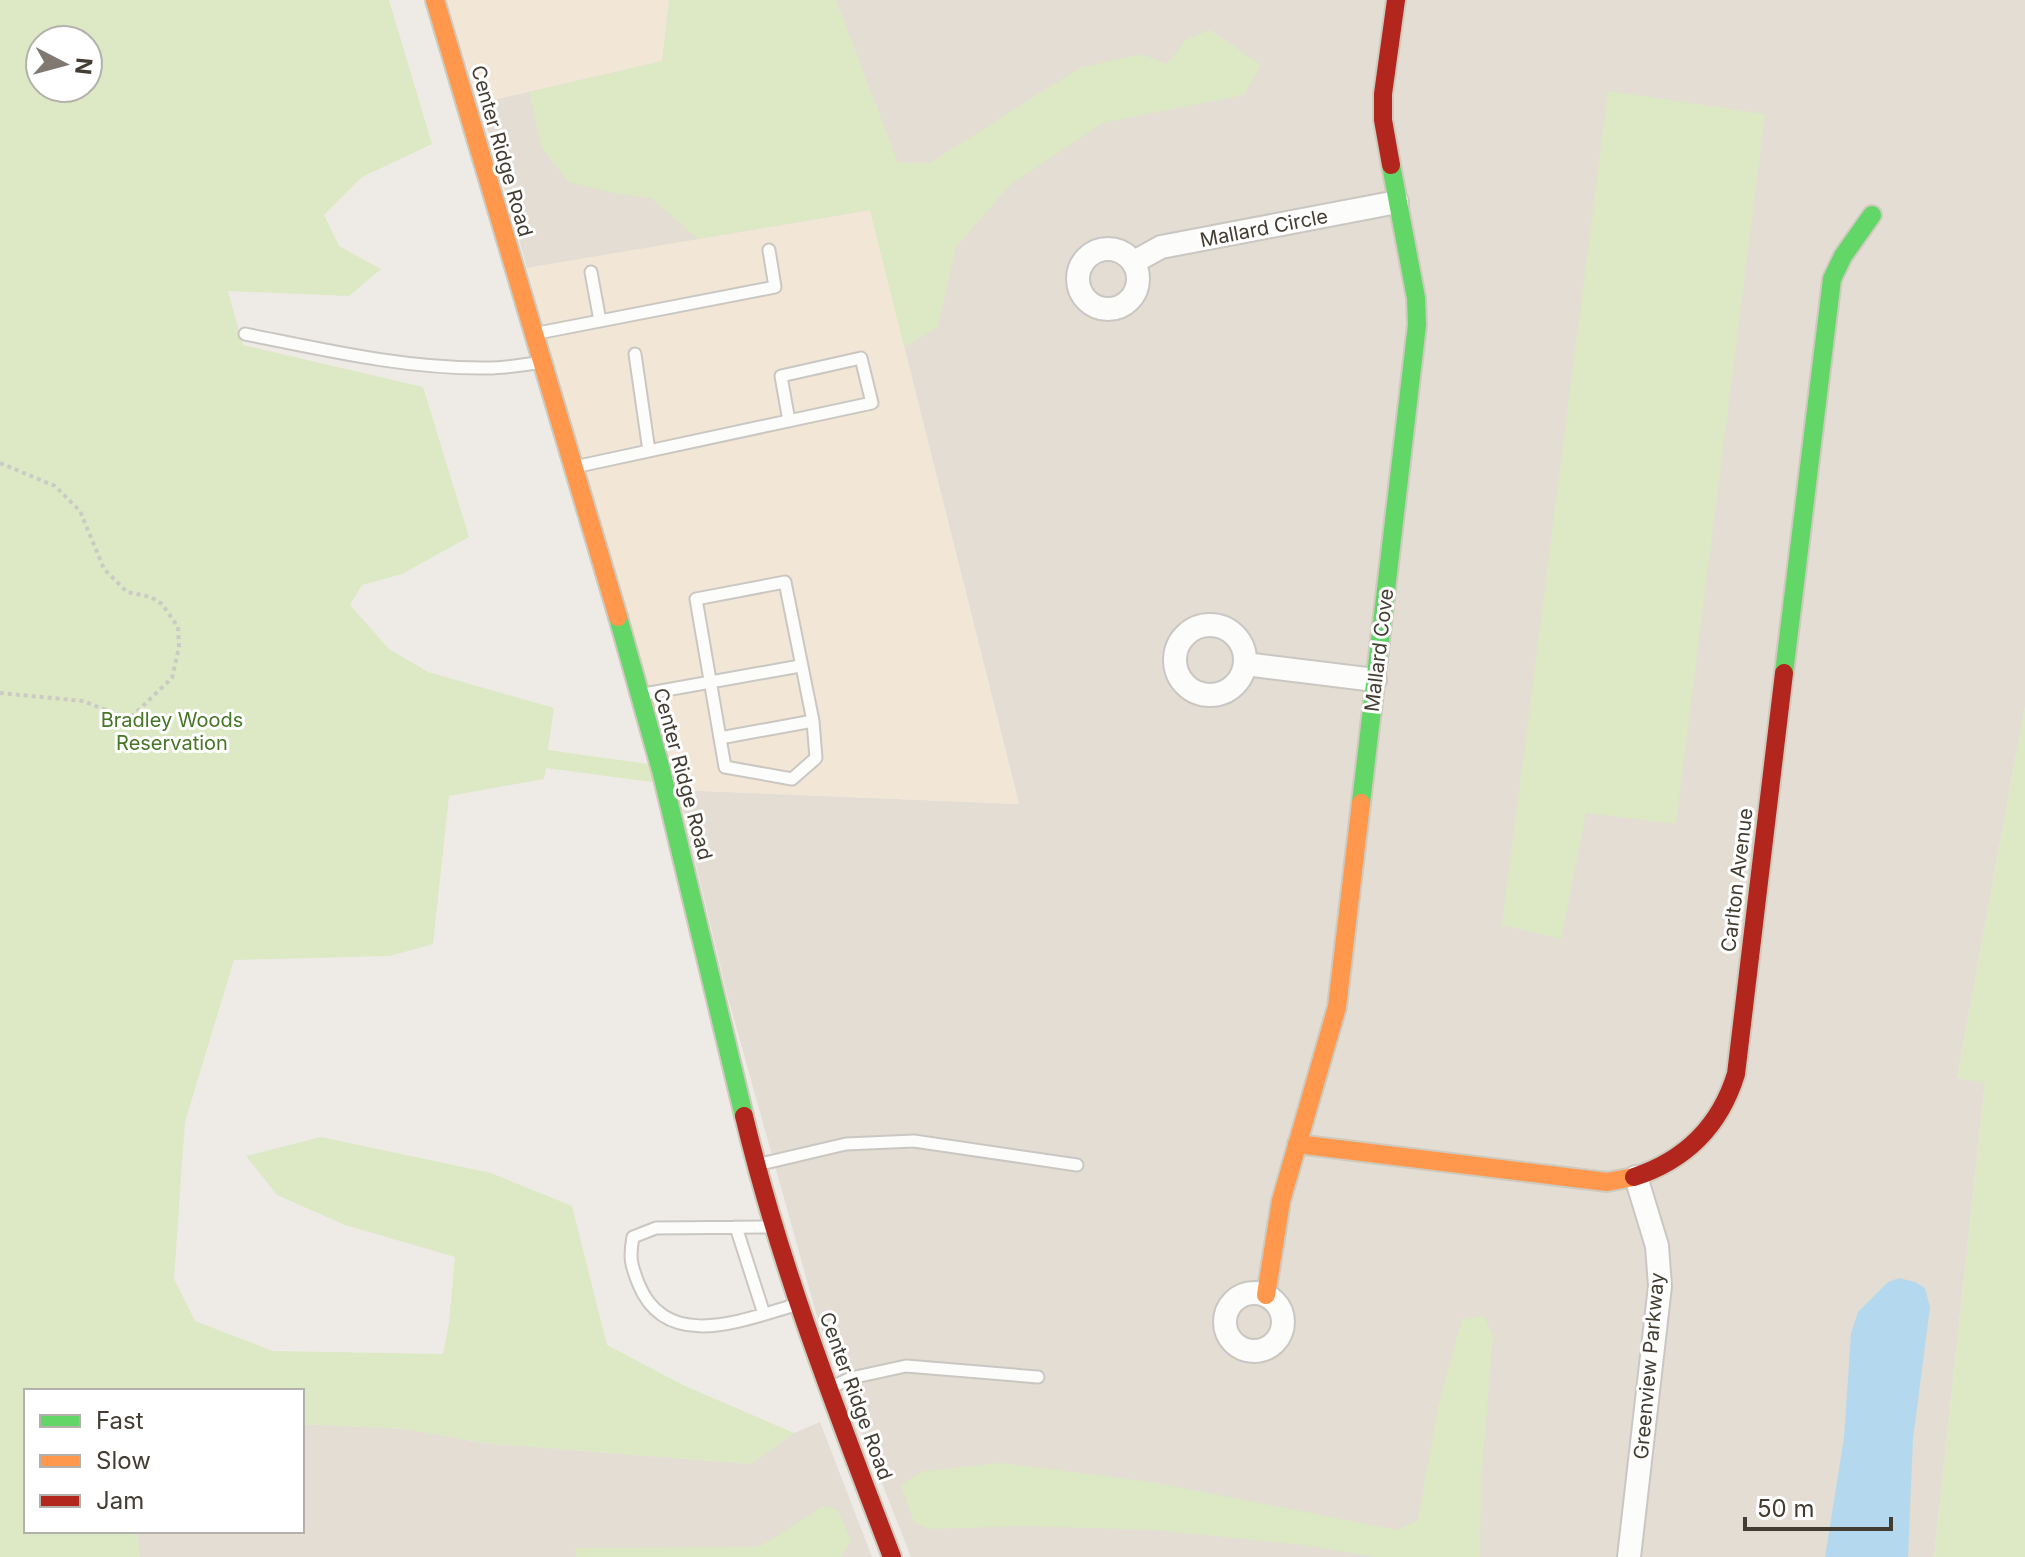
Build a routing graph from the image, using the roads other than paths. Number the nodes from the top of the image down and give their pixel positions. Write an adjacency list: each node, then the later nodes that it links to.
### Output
1 (435, 0): 10 (street, Center Ridge Road)
2 (1396, 0): 3 (street, Mallard Cove)
3 (1397, 202): 6 (street, Mallard Circle); 18 (street, Mallard Cove)
4 (1872, 215): 26 (street, Carlton Avenue)
5 (769, 250): 8 (lane)
6 (1134, 262)
7 (591, 272): 8 (lane)
8 (600, 321): 10 (lane)
9 (245, 334): 12 (lane)
10 (534, 334): 12 (street, Center Ridge Road)
11 (635, 354): 14 (lane)
12 (542, 362): 15 (street, Center Ridge Road)
13 (789, 421): 13 (lane); 14 (lane)
14 (649, 451): 15 (lane)
15 (574, 467): 20 (street, Center Ridge Road)
16 (1245, 664): 18 (street)
17 (800, 666): 19 (lane); 19 (lane); 21 (lane)
18 (1375, 680): 23 (street, Mallard Cove)
19 (710, 682): 20 (lane); 22 (lane)
20 (639, 695): 25 (street, Center Ridge Road)
21 (813, 721): 22 (lane); 22 (lane)
22 (720, 738)
23 (1297, 1144): 26 (street, Carlton Avenue); 29 (street, Mallard Cove)
24 (1077, 1165): 25 (lane)
25 (756, 1166): 28 (street, Center Ridge Road)
26 (1636, 1177): 35 (street, Greenview Parkway)
27 (736, 1227): 28 (lane); 31 (lane); 31 (lane)
28 (775, 1227): 30 (street, Center Ridge Road)
29 (1266, 1295)
30 (799, 1304): 31 (lane); 33 (street, Center Ridge Road)
31 (764, 1314)
32 (1038, 1377): 33 (lane)
33 (828, 1388): 34 (street, Center Ridge Road)
34 (892, 1557)
35 (1629, 1557)

